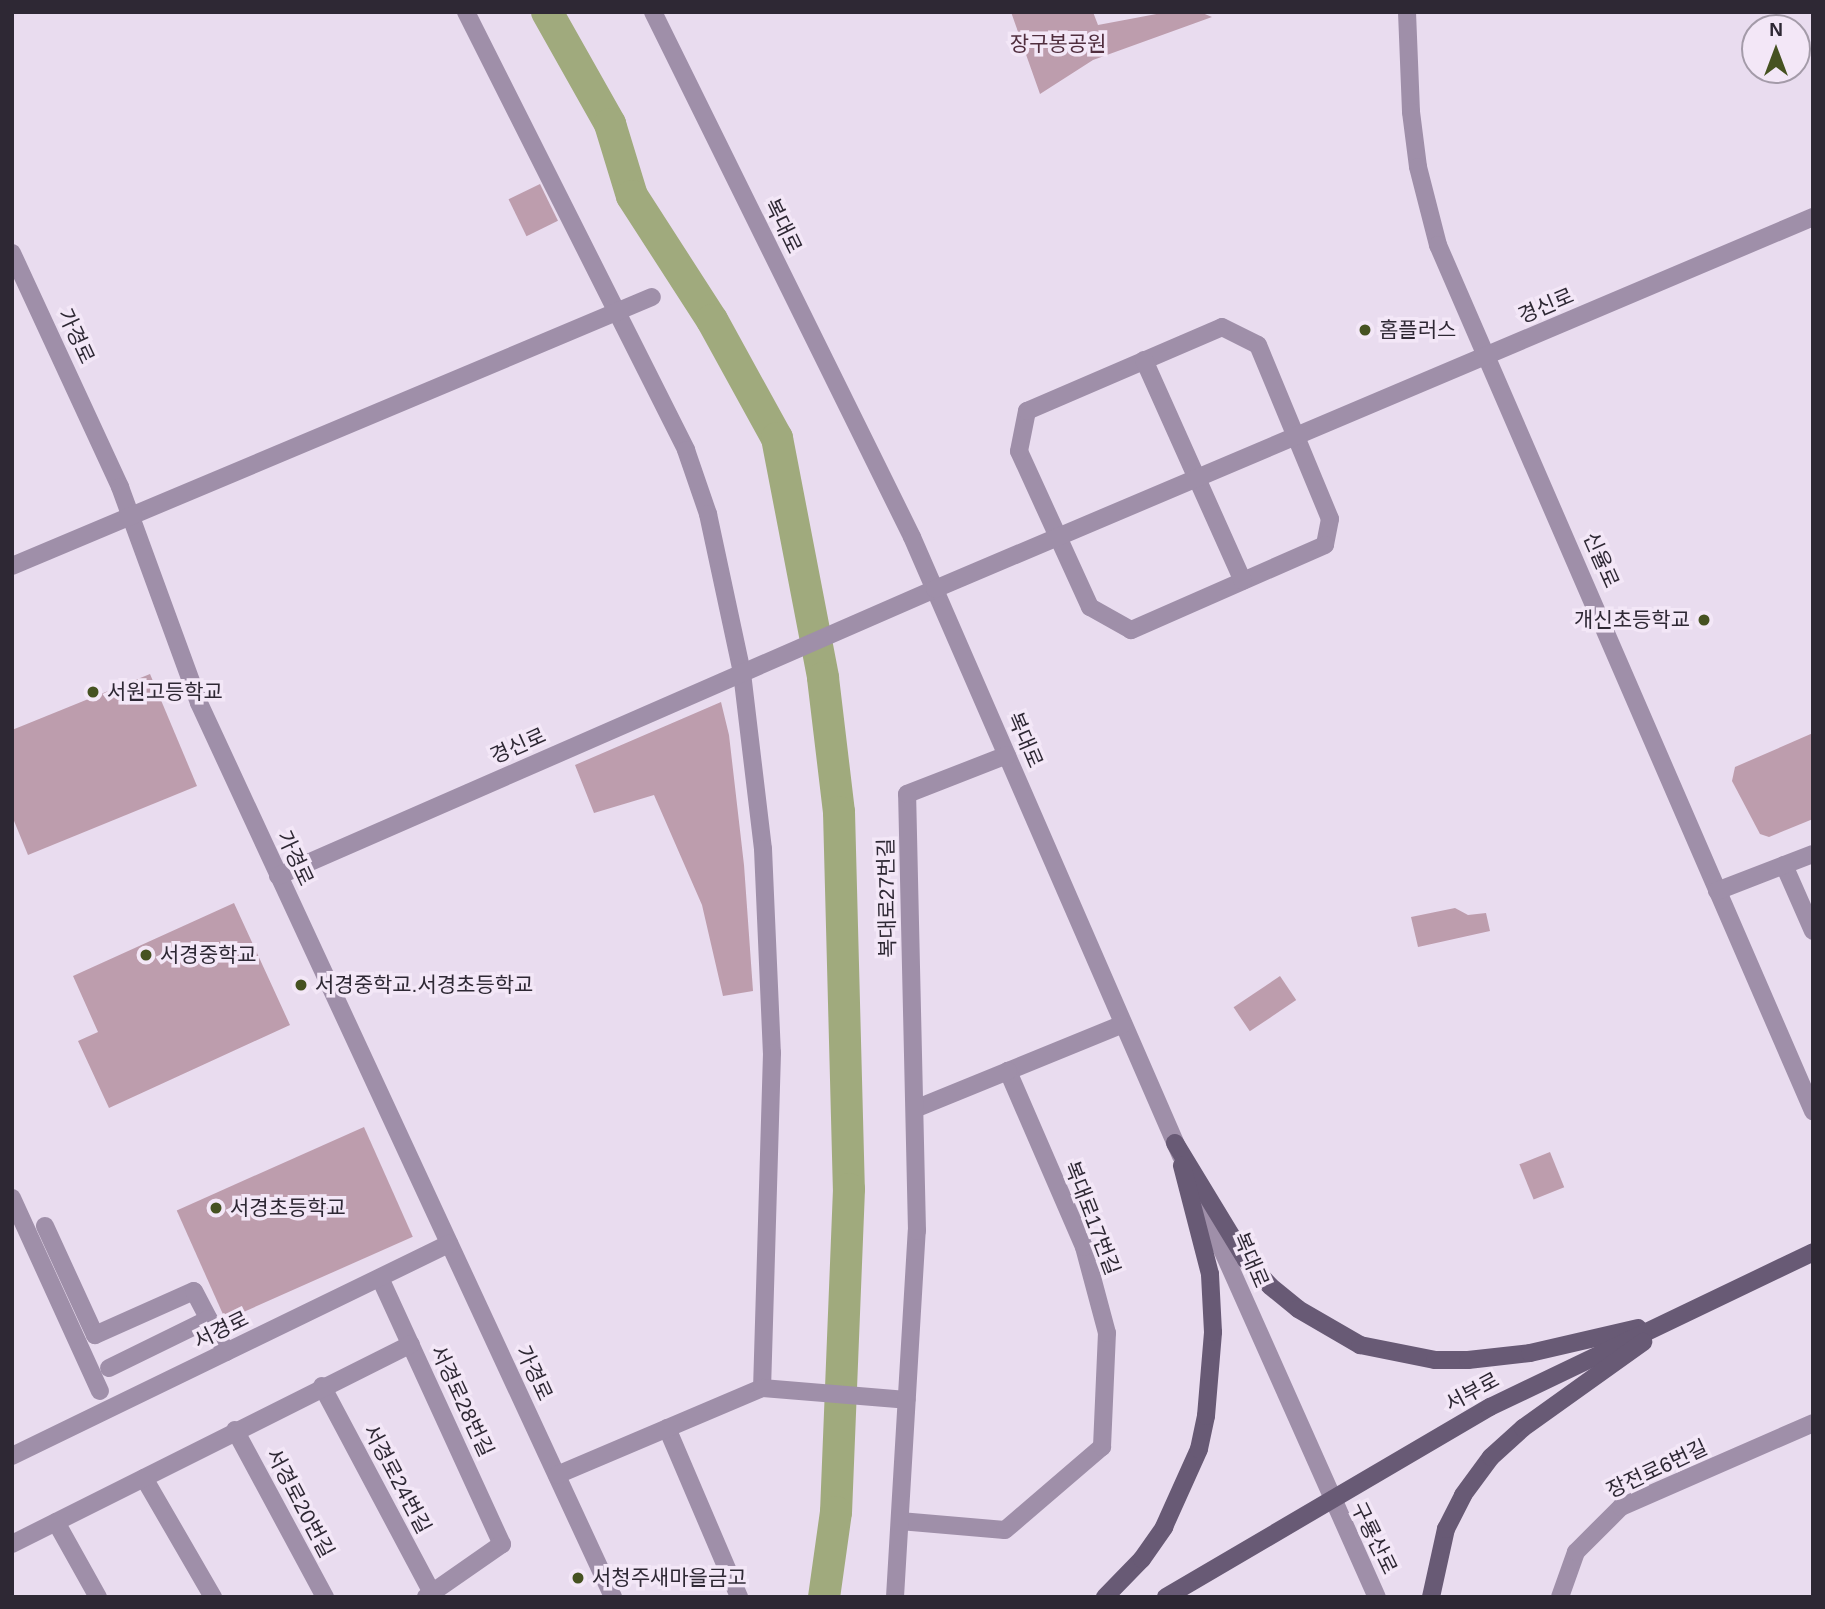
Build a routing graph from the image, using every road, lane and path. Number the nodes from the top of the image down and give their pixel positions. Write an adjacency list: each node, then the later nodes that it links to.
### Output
1 (466, 12): 7 (street)
2 (653, 12): 16 (street, 복대로)
3 (1407, 12): 8 (street, 신율로)
4 (1813, 217): 8 (street, 경신로)
5 (12, 253): 12 (street, 가경로)
6 (652, 298): 7 (street)
7 (617, 312): 12 (street); 17 (street)
8 (1486, 356): 10 (street, 경신로); 22 (street, 신율로)
9 (1144, 360): 10 (street); 11 (street); 13 (street)
10 (1296, 436): 11 (street, 경신로); 15 (street)
11 (1196, 478): 13 (street, 경신로); 15 (street)
12 (131, 517): 14 (street); 21 (street, 가경로)
13 (1058, 536): 15 (street); 16 (street, 경신로)
14 (12, 566)
15 (1243, 581)
16 (935, 589): 17 (street, 경신로); 18 (street, 복대로)
17 (742, 673): 21 (street, 경신로); 40 (street)
18 (1007, 755): 24 (street, 복대로); 26 (street, 복대로27번길)
19 (1813, 854): 20 (street)
20 (1784, 865): 22 (street); 23 (street)
21 (278, 876): 31 (street, 가경로)
22 (1717, 891): 27 (street, 신율로)
23 (1813, 932)
24 (1123, 1024): 25 (street); 28 (street, 복대로)
25 (1008, 1071): 26 (street); 50 (street, 복대로17번길)
26 (915, 1109): 42 (street)
27 (1813, 1111)
28 (1175, 1143): 35 (main road); 49 (street, 복대로); 60 (main road)
29 (12, 1198): 41 (street)
30 (45, 1226): 34 (street)
31 (449, 1244): 33 (street, 서경로); 47 (street, 가경로)
32 (1813, 1252): 35 (main road, 서부로)
33 (380, 1278): 36 (street, 서경로28번길); 37 (street, 서경로)
34 (209, 1319): 37 (street); 38 (street)
35 (1668, 1322): 49 (main road, 서부로); 63 (main road)
36 (411, 1344): 39 (street); 53 (street, 서경로28번길)
37 (226, 1352): 46 (street, 서경로)
38 (109, 1368)
39 (322, 1386): 45 (street); 53 (street, 서경로24번길)
40 (762, 1388): 42 (street); 44 (street)
41 (100, 1391)
42 (907, 1400): 50 (street)
43 (1813, 1423): 64 (street, 장전로6번길)
44 (667, 1428): 47 (street); 58 (street)
45 (235, 1430): 48 (street); 56 (street, 서경로20번길)
46 (12, 1456)
47 (556, 1475): 57 (street, 가경로)
48 (144, 1478): 51 (street); 55 (street)
49 (1329, 1499): 61 (main road, 서부로); 62 (street, 구룡산로)
50 (900, 1521): 59 (street)
51 (56, 1522): 52 (street); 54 (street)
52 (12, 1544)
53 (429, 1595)
54 (98, 1597)
55 (214, 1597)
56 (325, 1597)
57 (613, 1597)
58 (739, 1597)
59 (895, 1597)
60 (1105, 1597)
61 (1166, 1597)
62 (1377, 1597)
63 (1431, 1597)
64 (1560, 1597)

